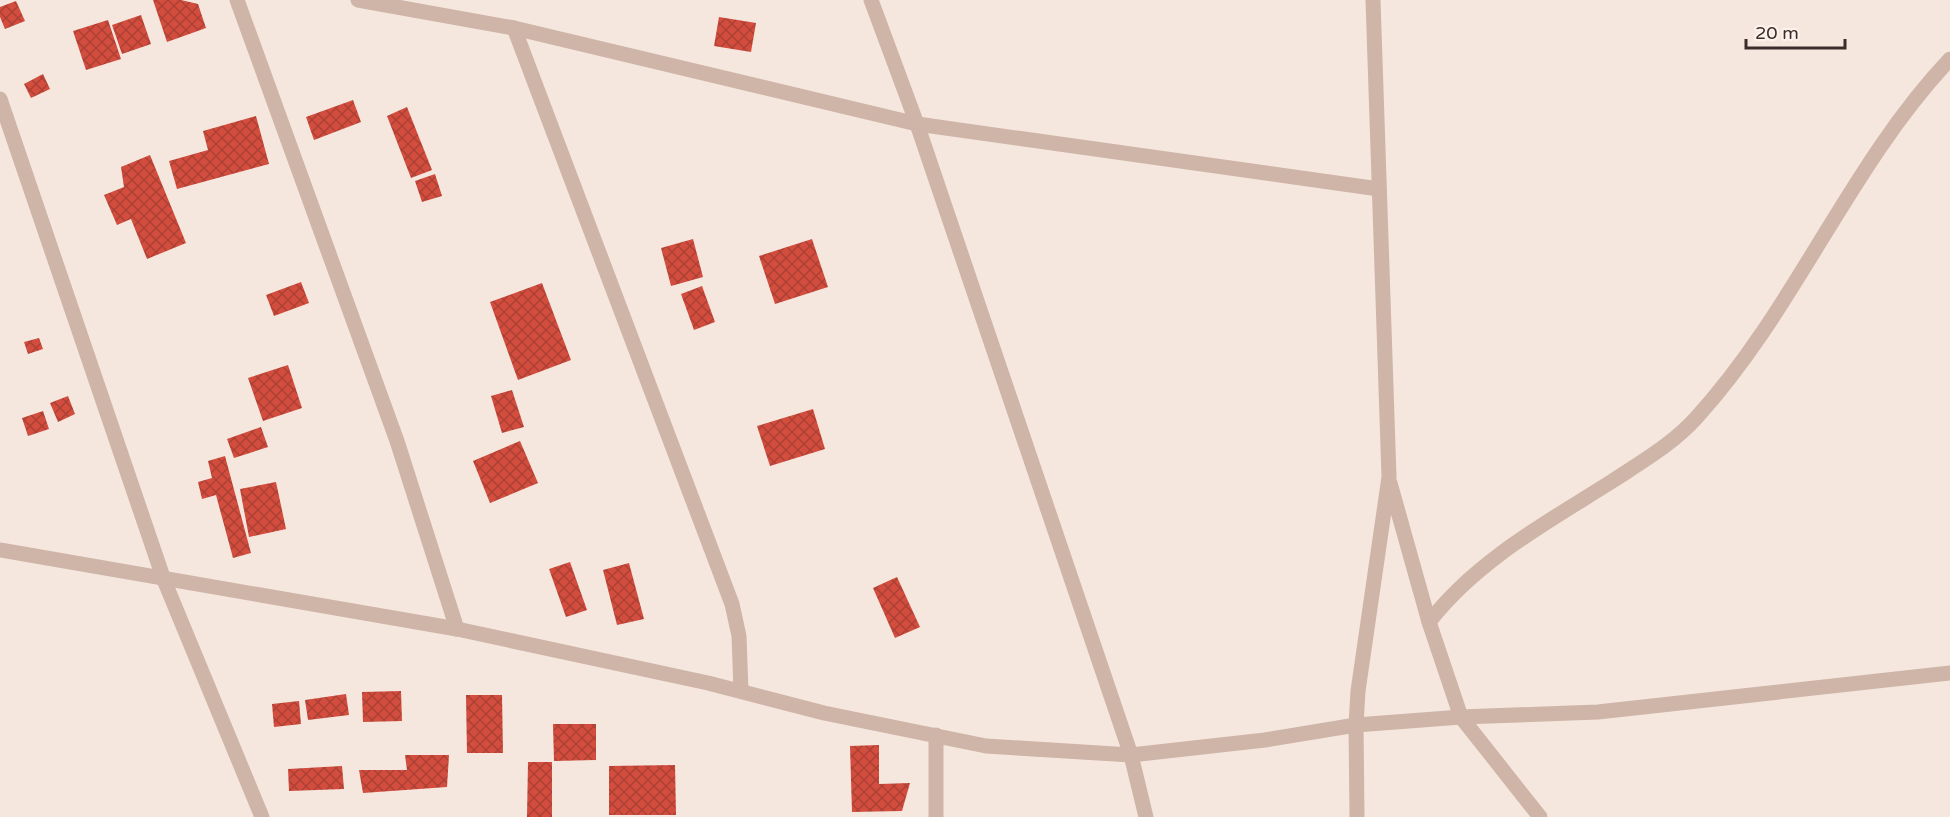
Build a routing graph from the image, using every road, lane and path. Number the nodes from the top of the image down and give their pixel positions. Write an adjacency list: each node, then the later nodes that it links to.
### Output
1 (237, 0): 14 (street)
2 (358, 0): 5 (street)
3 (871, 0): 8 (street)
4 (1373, 0): 9 (street)
5 (514, 28): 8 (street); 16 (street)
6 (1950, 59): 13 (street)
7 (0, 99): 12 (street)
8 (917, 124): 9 (street); 20 (street)
9 (1379, 189): 10 (street)
10 (1389, 477): 13 (street); 18 (street)
11 (0, 550): 12 (street)
12 (164, 580): 14 (street); 21 (street)
13 (1428, 622): 17 (street)
14 (457, 629): 16 (street)
15 (1950, 673): 17 (street)
16 (741, 691): 19 (street)
17 (1461, 717): 18 (street); 25 (street)
18 (1356, 725): 20 (street); 24 (street)
19 (936, 735): 20 (street); 22 (street)
20 (1131, 755): 23 (street)
21 (262, 817)
22 (936, 817)
23 (1146, 817)
24 (1357, 817)
25 (1540, 817)

